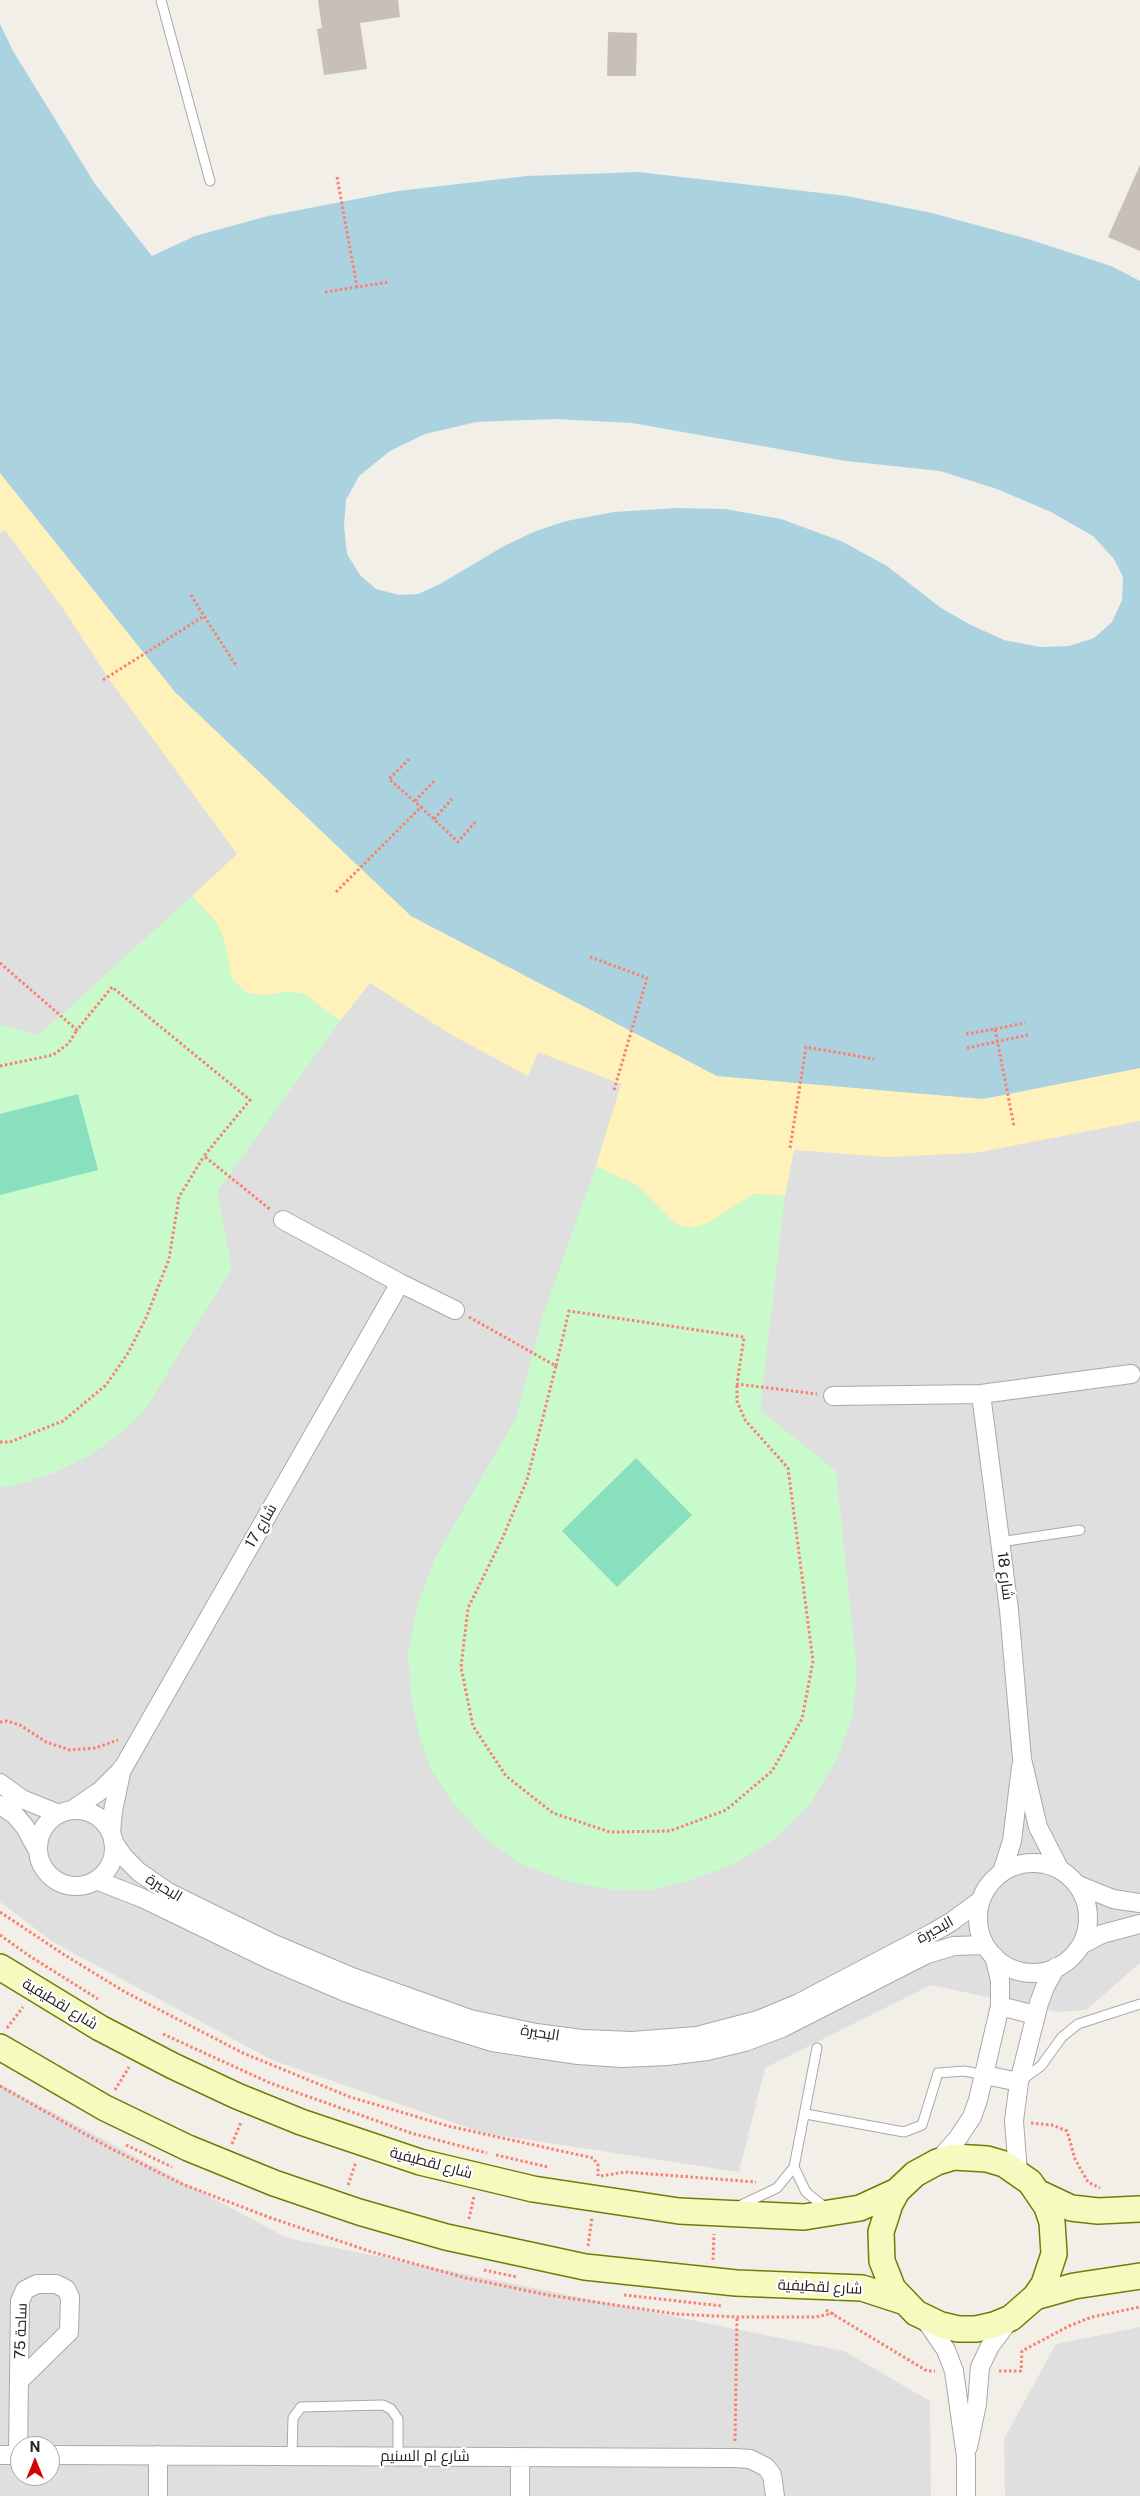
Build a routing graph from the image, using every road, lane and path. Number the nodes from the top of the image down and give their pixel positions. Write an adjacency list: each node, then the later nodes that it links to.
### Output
1 (161, 0): 3 (lane)
2 (337, 177): 5 (path)
3 (210, 181)
4 (389, 282): 5 (path)
5 (357, 287): 6 (path)
6 (325, 292)
7 (191, 595): 8 (path)
8 (204, 616): 9 (path); 10 (path)
9 (237, 667)
10 (103, 680)
11 (409, 759): 14 (path)
12 (434, 781): 14 (path)
13 (452, 800): 16 (path)
14 (415, 801): 15 (path)
15 (421, 807): 16 (path); 18 (path)
16 (434, 819): 17 (path)
17 (476, 821)
18 (336, 892)
19 (590, 957): 30 (path)
20 (0, 963): 23 (path)
21 (1025, 1023): 22 (path)
22 (995, 1029): 24 (path); 26 (path)
23 (77, 1030): 29 (path); 33 (path)
24 (966, 1034)
25 (1028, 1035): 26 (path)
26 (998, 1042): 27 (path); 31 (path)
27 (967, 1048)
28 (874, 1059): 32 (path)
29 (0, 1066)
30 (614, 1090)
31 (1014, 1126)
32 (790, 1148)
33 (204, 1156): 34 (path); 42 (path)
34 (283, 1220): 35 (street)
35 (400, 1283): 36 (street); 48 (street, شارع 17)
36 (455, 1310): 37 (path)
37 (556, 1366): 39 (path); 39 (path)
38 (1131, 1374): 40 (street)
39 (737, 1384): 41 (path)
40 (981, 1394): 41 (street); 44 (street, شارع 18)
41 (833, 1396)
42 (0, 1442)
43 (1080, 1530): 44 (lane)
44 (1000, 1542): 47 (street, شارع 18)
45 (0, 1722): 46 (path)
46 (121, 1737)
47 (1022, 1759): 54 (street, شارع 18); 55 (street, شارع 18)
48 (123, 1768): 51 (street, شارع 17); 52 (street, شارع 17)
49 (0, 1783): 51 (street)
50 (0, 1805): 53 (street)
51 (66, 1812): 52 (street); 53 (street)
52 (112, 1837): 56 (street); 65 (street, البحيرة)
53 (38, 1851): 56 (street)
54 (1060, 1870): 55 (street); 57 (street)
55 (1002, 1872): 58 (street)
56 (96, 1880): 65 (street, البحيرة)
57 (1076, 1884): 59 (street); 63 (street)
58 (981, 1900): 64 (street); 69 (street, البحيرة)
59 (1140, 1903)
60 (0, 1912): 91 (path)
61 (1140, 1924): 63 (street)
62 (0, 1935): 70 (path)
63 (1081, 1945): 67 (street)
64 (990, 1951): 67 (street); 69 (street, البحيرة); 72 (street)
65 (294, 1961): 69 (street, البحيرة)
66 (0, 1967): 68 (street, شارع لقطيفية)
67 (1056, 1968): 73 (street)
68 (36, 1990): 75 (path); 77 (street, شارع لقطيفية)
69 (822, 1999)
70 (100, 2000)
71 (1140, 2004): 79 (lane)
72 (1000, 2006): 73 (street); 78 (street)
73 (1036, 2015): 79 (street)
74 (158, 2031): 88 (path)
75 (3, 2038): 81 (street, شارع لقطيفية)
76 (817, 2048): 82 (lane)
77 (139, 2049): 80 (street, شارع لقطيفية); 81 (path)
78 (984, 2075): 79 (street); 82 (lane); 85 (street)
79 (1019, 2082): 83 (street)
80 (248, 2101): 84 (street, شارع لقطيفية); 86 (path)
81 (105, 2108): 86 (street, شارع لقطيفية)
82 (806, 2114): 87 (lane)
83 (1014, 2121): 89 (street); 94 (path)
84 (363, 2143): 90 (street, شارع لقطيفية); 96 (path)
85 (937, 2162): 89 (street); 93 (street)
86 (225, 2163): 96 (street, شارع لقطيفية)
87 (794, 2167): 92 (lane); 99 (lane)
88 (553, 2168)
89 (1018, 2173): 95 (street)
90 (478, 2176): 91 (street, شارع لقطيفية); 100 (path)
91 (594, 2184): 92 (path); 98 (street, شارع لقطيفية); 101 (path)
92 (777, 2188): 98 (lane)
93 (897, 2191): 99 (street, شارع لقطيفية); 105 (street)
94 (1107, 2191)
95 (1039, 2193): 97 (street); 104 (street)
96 (340, 2206): 100 (street, شارع لقطيفية)
97 (1140, 2209)
98 (722, 2213): 99 (street, شارع لقطيفية); 103 (path)
99 (833, 2214)
100 (464, 2241): 101 (street, شارع لقطيفية)
101 (585, 2267): 103 (street, شارع لقطيفية)
102 (1140, 2276): 104 (street)
103 (712, 2281): 105 (street, شارع لقطيفية)
104 (1035, 2297): 110 (street)
105 (902, 2300): 109 (street)
106 (1140, 2307): 107 (path)
107 (1117, 2311)
108 (737, 2317): 119 (path)
109 (924, 2318): 110 (street); 118 (street)
110 (1011, 2318): 118 (street)
111 (20, 2380): 111 (street, ساحة 75); 112 (street, ساحة 75)
112 (19, 2436)
113 (60, 2455): 114 (street, شارع ام السنيم)
114 (158, 2455): 115 (street, شارع ام السنيم); 120 (street)
115 (292, 2455): 116 (street, شارع ام السنيم); 116 (lane)
116 (398, 2456): 117 (street, شارع ام السنيم)
117 (520, 2457): 119 (street, شارع ام السنيم); 121 (street)
118 (966, 2457): 123 (street)
119 (735, 2458): 122 (street, شارع ام السنيم)
120 (158, 2496)
121 (520, 2496)
122 (775, 2496)
123 (966, 2496)

